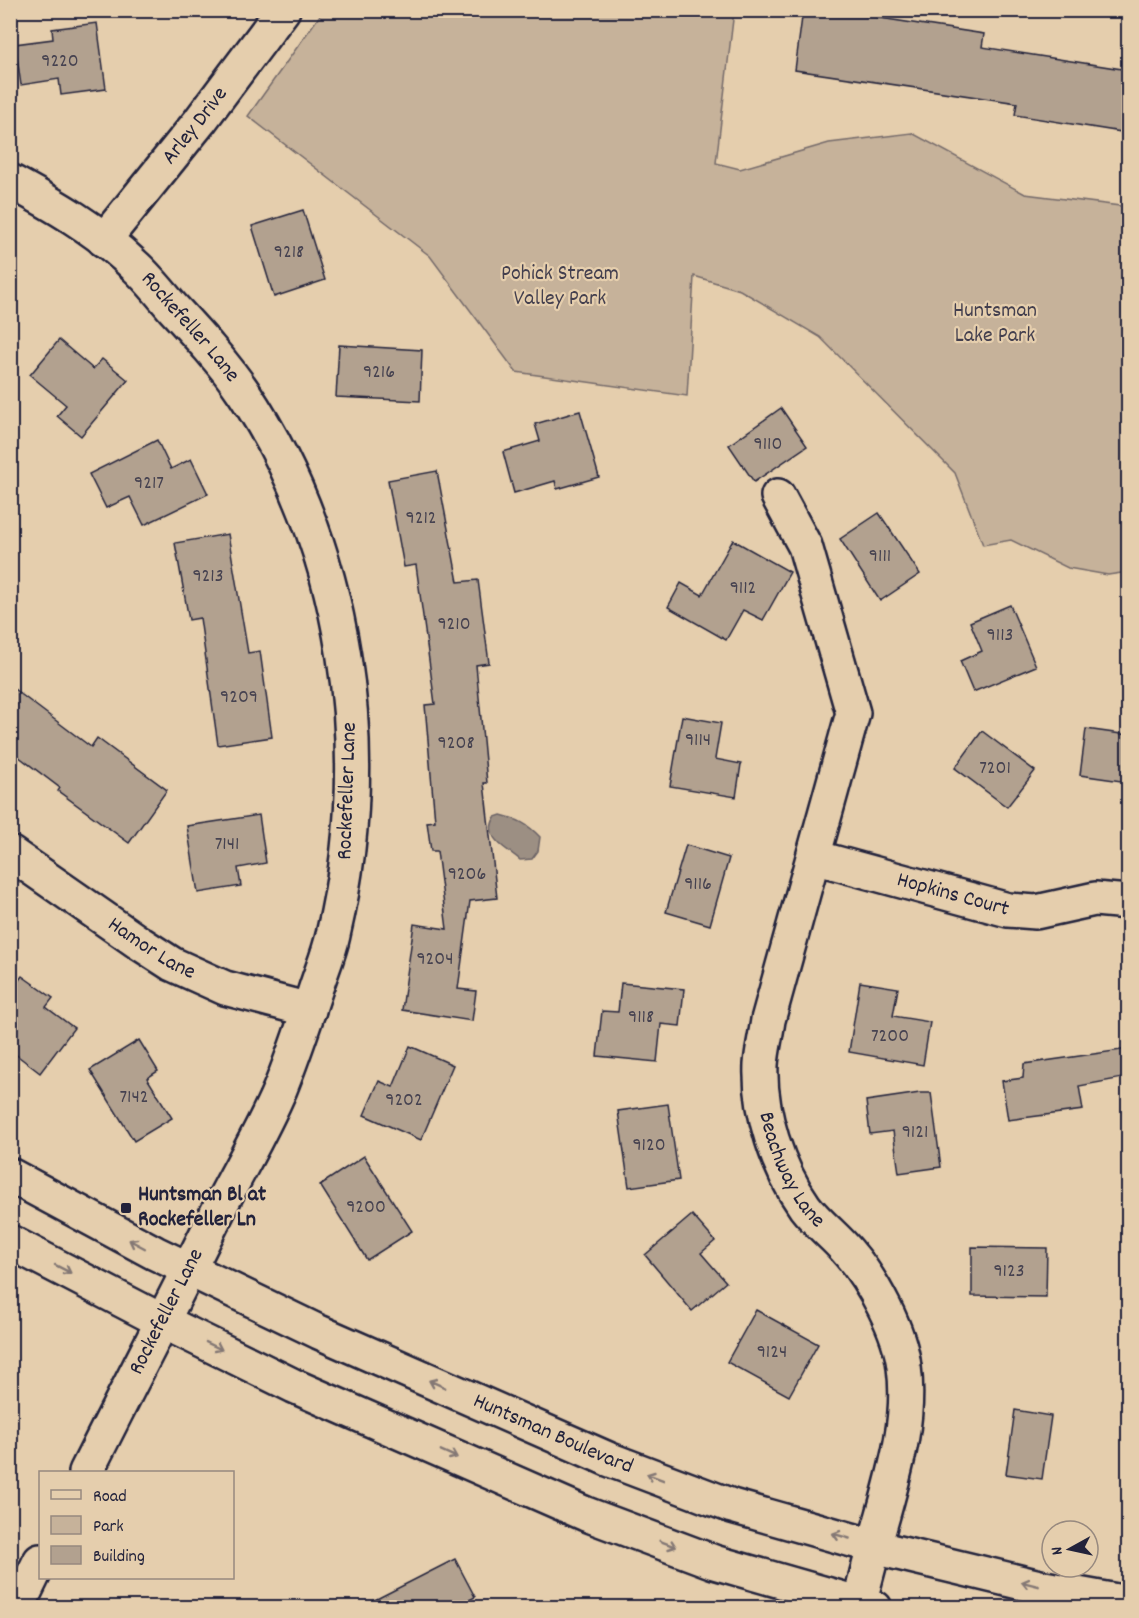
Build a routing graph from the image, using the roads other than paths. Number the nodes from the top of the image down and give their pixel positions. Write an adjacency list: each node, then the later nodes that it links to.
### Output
1 (283, 10): 3 (street, Arley Drive)
2 (10, 181): 3 (street, Rockefeller Lane)
3 (104, 240): 8 (street, Rockefeller Lane)
4 (778, 496): 6 (street, Beachway Lane)
5 (10, 853): 8 (street, Hamor Lane)
6 (814, 857): 7 (street, Hopkins Court); 14 (street, Beachway Lane)
7 (1128, 902)
8 (309, 1010): 11 (street, Rockefeller Lane)
9 (10, 1175): 11 (street, Huntsman Boulevard, one-way to 9)
10 (10, 1242): 12 (street, one-way to 12)
11 (189, 1270): 12 (street, Rockefeller Lane); 14 (street, Huntsman Boulevard, one-way to 11)
12 (162, 1321): 13 (street, Rockefeller Lane); 16 (street, one-way to 16)
13 (87, 1471)
14 (875, 1546): 15 (street, Huntsman Boulevard, one-way to 14); 16 (street, Beachway Lane)
15 (1128, 1603)
16 (864, 1606)

